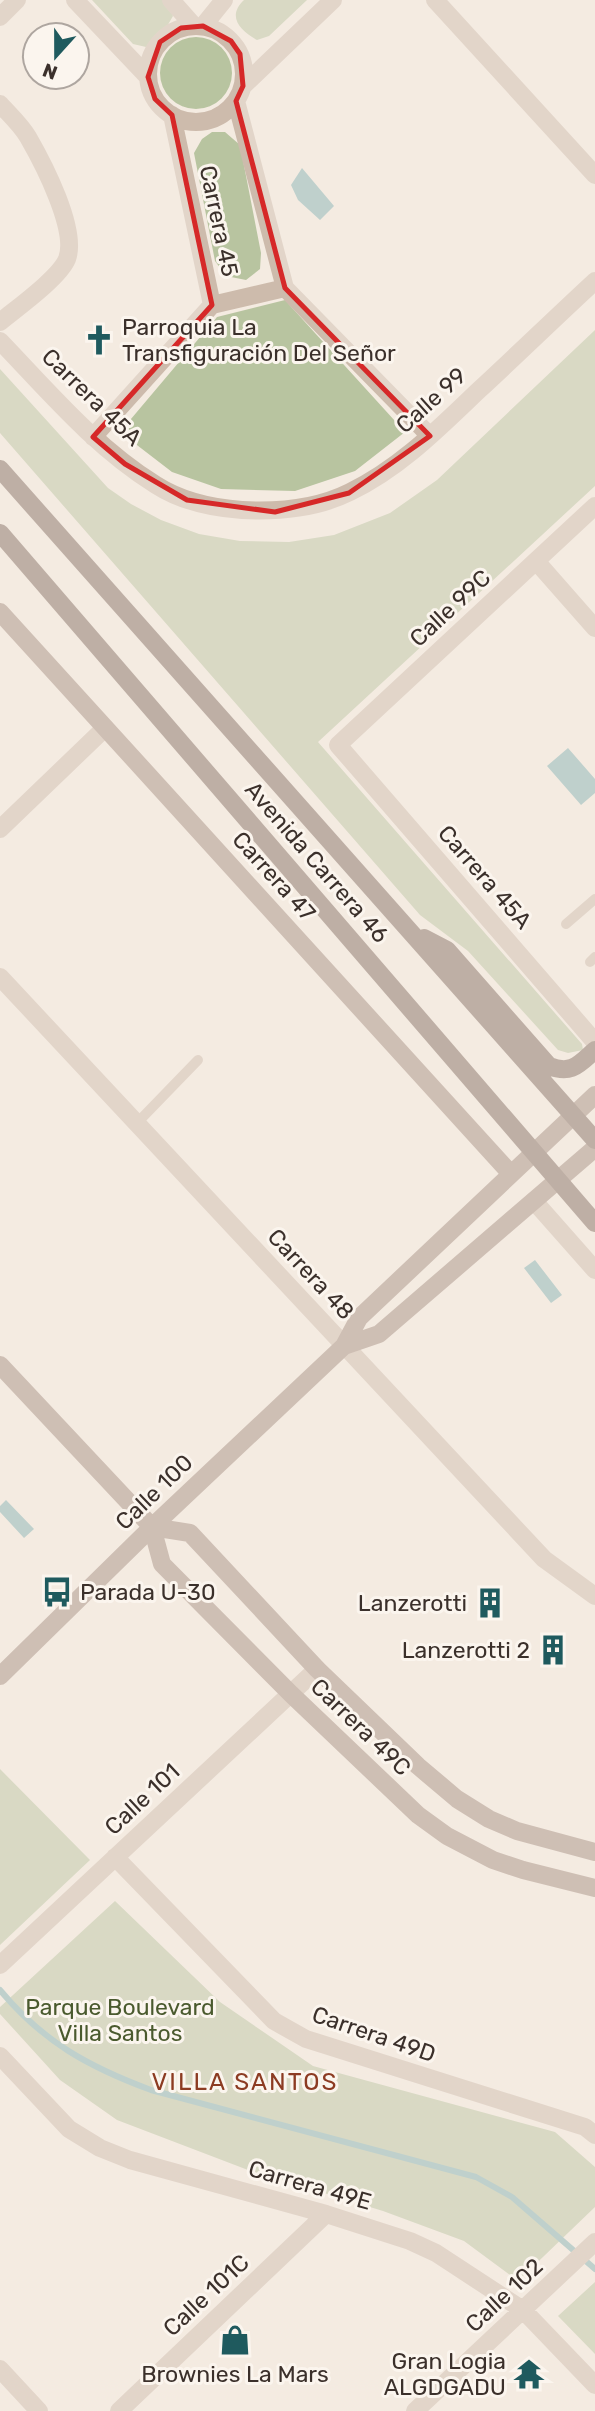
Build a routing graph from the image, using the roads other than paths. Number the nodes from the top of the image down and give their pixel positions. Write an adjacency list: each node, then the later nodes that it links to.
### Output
1 (17, 0): 7 (street)
2 (75, 0): 9 (street)
3 (171, 0): 8 (street)
4 (225, 0): 8 (street)
5 (332, 0): 10 (street)
6 (435, 0): 13 (street)
7 (0, 17)
8 (198, 26): 9 (street); 10 (street)
9 (148, 77): 12 (street)
10 (239, 93): 12 (street); 15 (street, Carrera 45)
11 (0, 104): 17 (street)
12 (172, 115): 16 (street, Carrera 45)
13 (595, 175)
14 (595, 281): 19 (street, Calle 99)
15 (285, 288): 16 (street, Carrera 45); 19 (street, Carrera 45)
16 (212, 305): 20 (street)
17 (0, 323)
18 (0, 341): 20 (street, Carrera 45A)
19 (430, 436): 23 (street, Calle 99)
20 (93, 437): 23 (street, Carrera 45A)
21 (0, 468): 33 (main road, Avenida Carrera 46)
22 (595, 506): 25 (street, Calle 99C)
23 (275, 512)
24 (0, 533): 43 (main road, Avenida Carrera 46)
25 (537, 561): 27 (street); 29 (street, Calle 99C)
26 (0, 612): 28 (street, Carrera 47)
27 (595, 628)
28 (105, 728): 30 (street); 44 (street, Carrera 47)
29 (338, 745): 35 (street, Carrera 45A)
30 (0, 829)
31 (595, 899): 32 (lane)
32 (566, 925)
33 (413, 932): 36 (main road); 39 (main road, Avenida Carrera 46)
34 (0, 977): 40 (street, Carrera 48)
35 (595, 1042)
36 (595, 1049)
37 (198, 1060): 40 (lane)
38 (595, 1095): 39 (street, Calle 100)
39 (575, 1116): 41 (main road, Avenida Carrera 46); 43 (street, Calle 100)
40 (137, 1123): 49 (street, Carrera 48)
41 (595, 1140)
42 (595, 1148): 45 (street, Calle 100)
43 (535, 1151): 44 (street, Calle 100); 45 (main road, Avenida Carrera 46)
44 (511, 1174): 49 (street, Calle 100)
45 (559, 1180): 46 (street, Calle 100); 47 (main road, Avenida Carrera 46)
46 (534, 1201): 48 (street); 49 (street, Calle 100)
47 (595, 1223)
48 (595, 1270)
49 (344, 1346): 51 (street, Calle 100); 52 (street, Carrera 48)
50 (0, 1365): 51 (street, Carrera 49C)
51 (152, 1527): 53 (street, Carrera 49C); 54 (street, Calle 100); 55 (street, Carrera 49C)
52 (595, 1596)
53 (317, 1669): 55 (street, Calle 101); 56 (street, Carrera 49C)
54 (0, 1676)
55 (291, 1694): 57 (street, Calle 101); 58 (street, Carrera 49C)
56 (595, 1852)
57 (115, 1857): 59 (street, Calle 101); 61 (street, Carrera 49D)
58 (595, 1888)
59 (1, 1965)
60 (0, 2056): 62 (street, Carrera 49E)
61 (595, 2135)
62 (326, 2214): 64 (street, Carrera 49E); 68 (street, Calle 101C)
63 (595, 2242): 64 (street, Calle 102)
64 (523, 2311): 66 (street, Carrera 49E); 69 (street, Calle 102)
65 (0, 2369): 67 (street)
66 (595, 2385)
67 (39, 2411)
68 (118, 2411)
69 (415, 2411)

